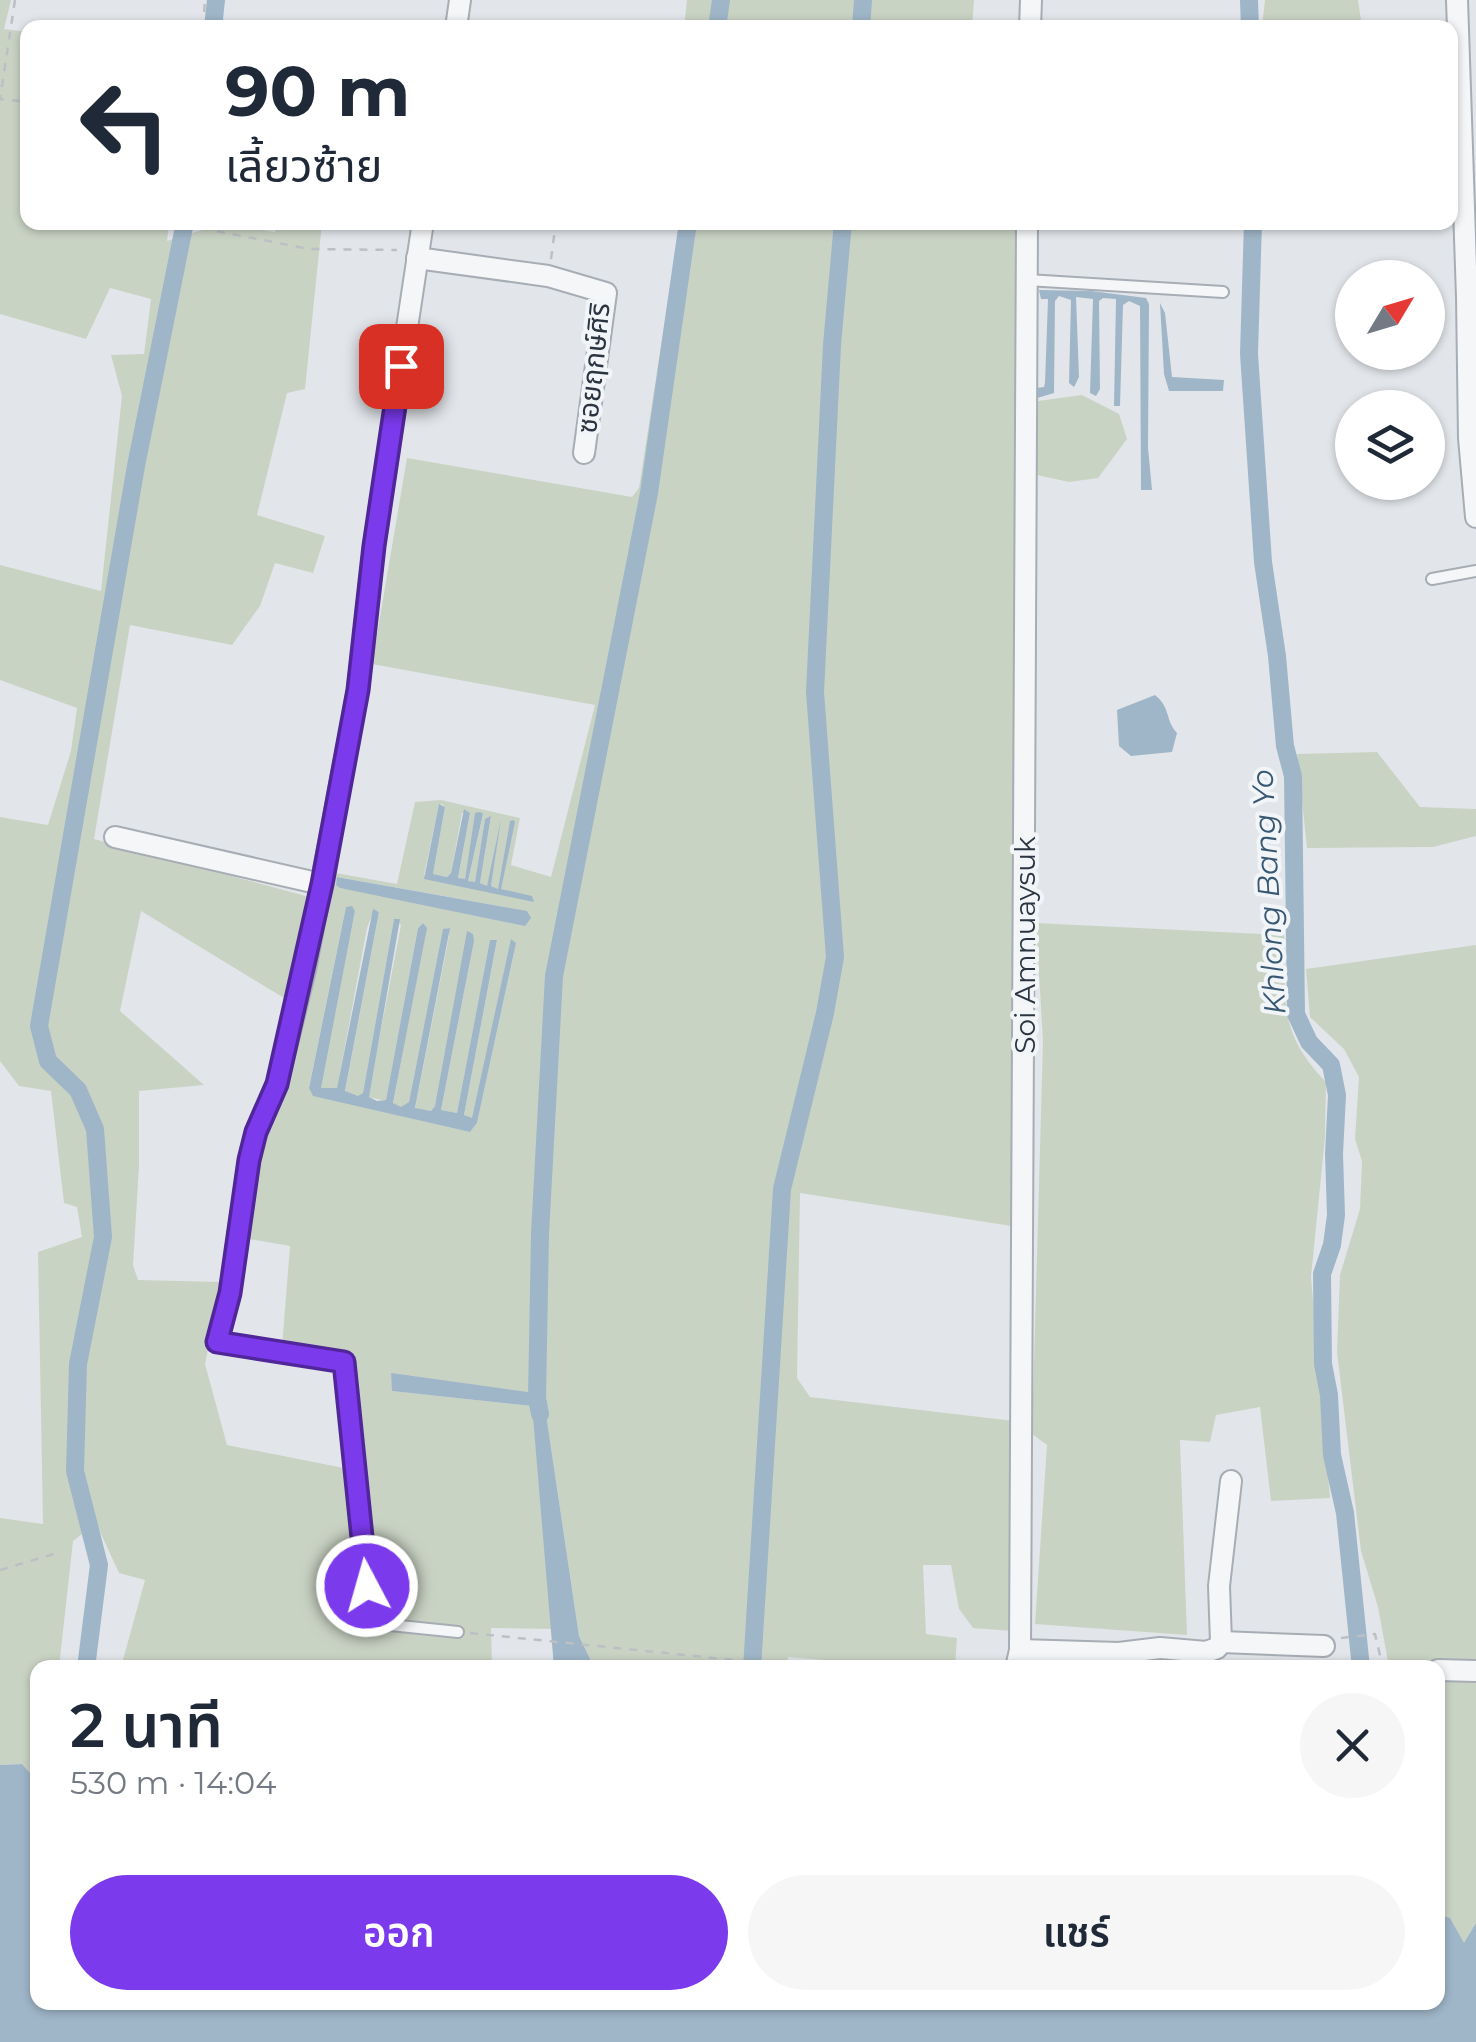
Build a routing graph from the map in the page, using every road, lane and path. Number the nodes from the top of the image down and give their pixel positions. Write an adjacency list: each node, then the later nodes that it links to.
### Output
1 (15, 0): 4 (path)
2 (1457, 0): 3 (street)
3 (1469, 100): 14 (street)
4 (20, 101)
5 (209, 230): 9 (path)
6 (422, 230): 9 (street)
7 (555, 230): 10 (path)
8 (1026, 230): 11 (street, Soi Amnuaysuk)
9 (418, 254): 10 (street, ซอยฤกษ์ศิริ); 18 (street)
10 (548, 276): 13 (street, ซอยฤกษ์ศิริ)
11 (1027, 280): 12 (lane); 26 (street, Soi Amnuaysuk)
12 (1223, 292)
13 (584, 453)
14 (1476, 517)
15 (1476, 572): 16 (lane)
16 (1432, 579)
17 (115, 837): 18 (street)
18 (322, 884): 19 (street)
19 (217, 1342): 23 (lane)
20 (1231, 1481): 24 (street)
21 (57, 1553): 22 (path)
22 (0, 1570)
23 (458, 1632): 27 (path)
24 (1221, 1642): 25 (street); 28 (street)
25 (1334, 1642): 29 (path)
26 (1018, 1658): 28 (street)
27 (752, 1660)
28 (1119, 1660)
29 (1381, 1660)
30 (1445, 1670): 31 (street)
31 (1476, 1671)

